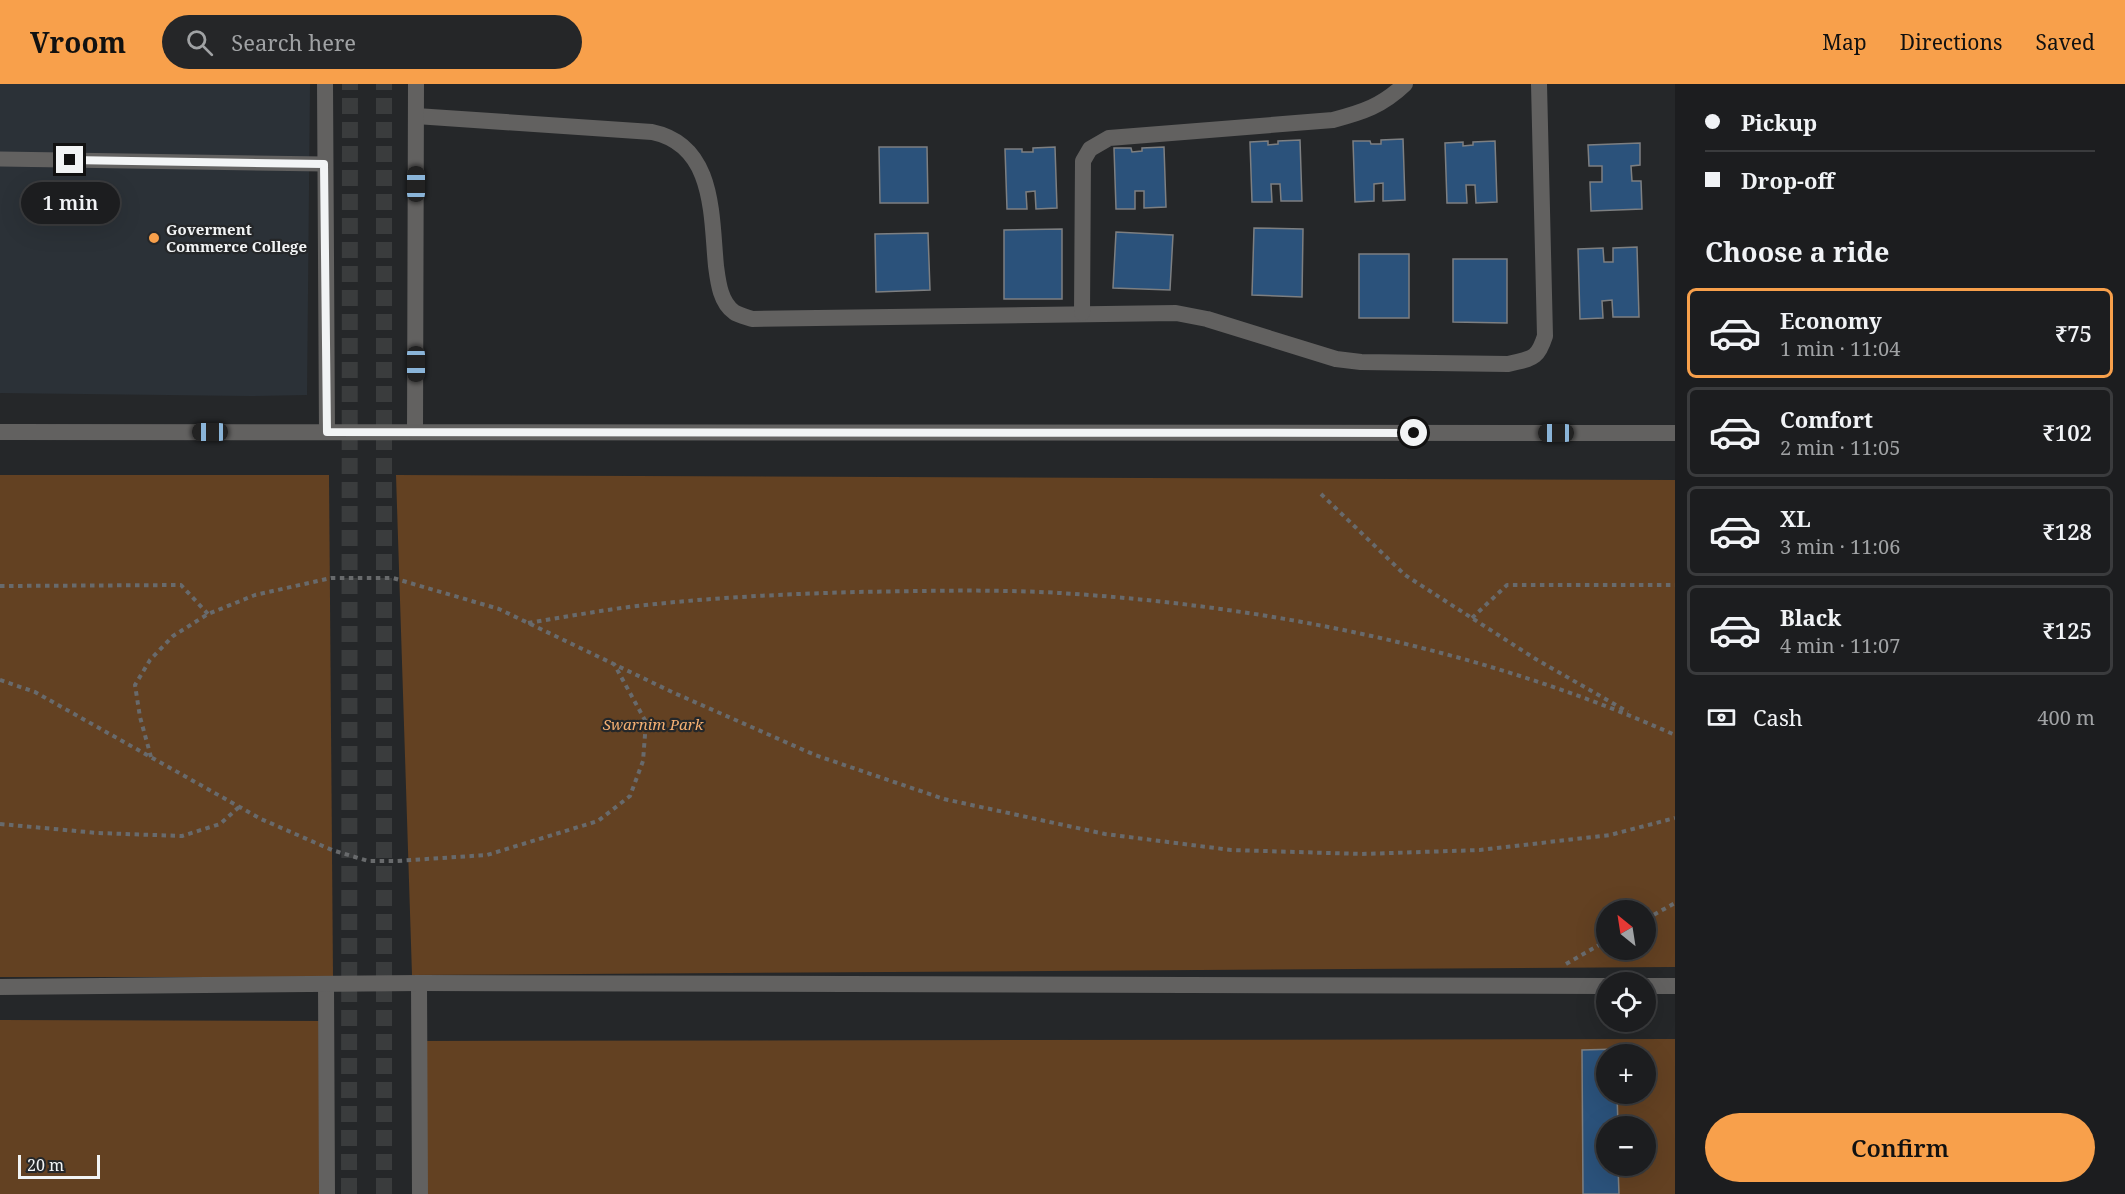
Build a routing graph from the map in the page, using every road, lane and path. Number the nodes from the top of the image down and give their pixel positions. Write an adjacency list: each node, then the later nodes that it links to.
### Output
1 (325, 84): 7 (street)
2 (416, 84): 5 (street)
3 (1405, 84): 8 (street)
4 (1539, 84): 8 (street)
5 (416, 116): 8 (street); 11 (street)
6 (0, 159): 7 (lane)
7 (324, 164): 10 (street)
8 (1082, 313)
9 (0, 432): 10 (street)
10 (327, 432): 11 (street)
11 (416, 432): 12 (street)
12 (1675, 433)
13 (1322, 494): 17 (path)
14 (1675, 585): 17 (path)
15 (0, 586): 16 (path)
16 (208, 614): 18 (path); 23 (path)
17 (1472, 618): 21 (path)
18 (528, 623): 19 (path); 21 (path)
19 (614, 664): 24 (path); 25 (path)
20 (0, 680): 23 (path)
21 (1639, 719): 22 (path)
22 (1675, 735)
23 (151, 757): 24 (path)
24 (239, 807): 26 (path)
25 (1675, 818)
26 (0, 824)
27 (1675, 903): 28 (path)
28 (1656, 913)
29 (419, 983): 30 (street); 31 (street); 36 (street)
30 (326, 984): 34 (street); 35 (street)
31 (1596, 986)
32 (1656, 986): 33 (street)
33 (1675, 986)
34 (0, 987)
35 (327, 1194)
36 (420, 1194)

